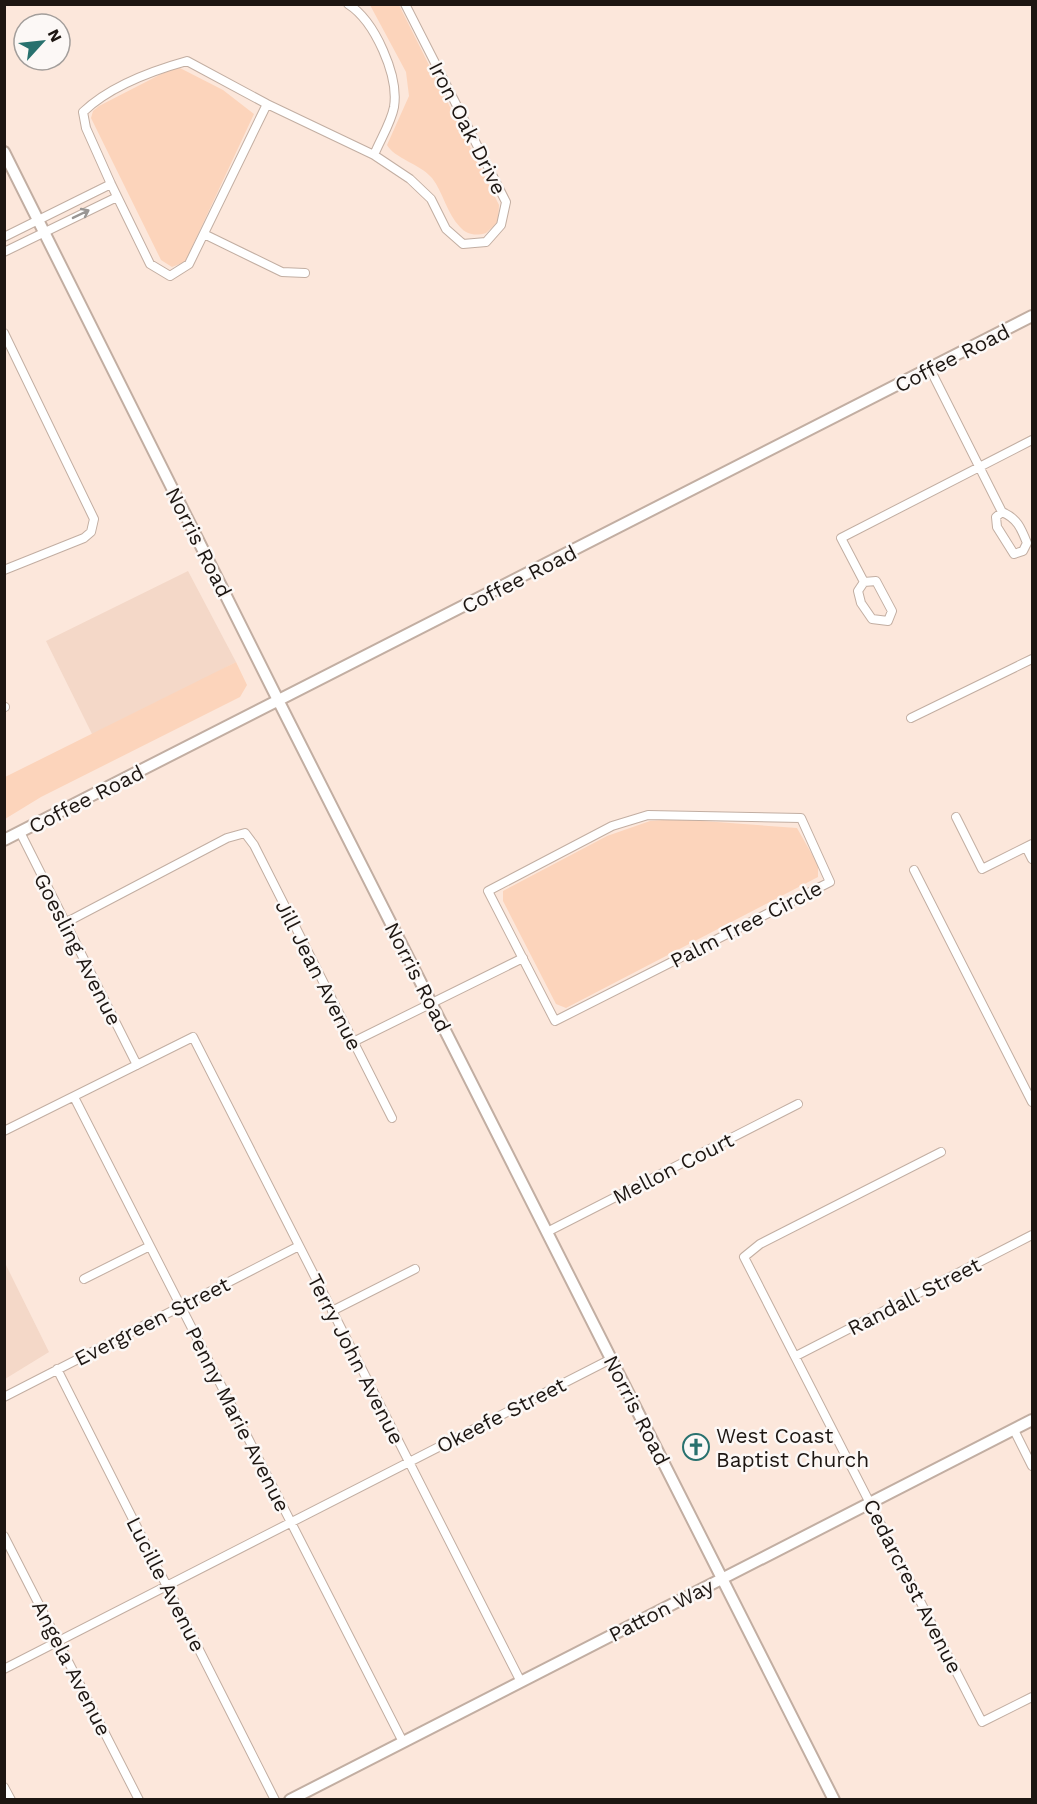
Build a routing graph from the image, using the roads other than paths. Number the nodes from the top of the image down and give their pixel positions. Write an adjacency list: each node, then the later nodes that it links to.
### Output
1 (348, 4): 5 (street, Iron Oak Drive)
2 (405, 4): 5 (street, Iron Oak Drive)
3 (267, 104): 5 (street, Iron Oak Drive); 6 (street, Iron Oak Drive); 10 (street, Iron Oak Drive)
4 (4, 152): 8 (street, Norris Road)
5 (374, 155)
6 (111, 184): 7 (street, Iron Oak Drive); 8 (street)
7 (117, 197): 9 (street, one-way to 7); 10 (street, Iron Oak Drive)
8 (38, 220): 9 (street, Norris Road); 11 (street)
9 (44, 232): 12 (street); 23 (street, Norris Road)
10 (204, 234): 13 (street)
11 (4, 237)
12 (4, 252)
13 (305, 273)
14 (1032, 316): 16 (street, Coffee Road)
15 (4, 333): 20 (street)
16 (930, 369): 18 (street); 23 (street, Coffee Road)
17 (1032, 440): 18 (street)
18 (979, 467): 19 (street); 21 (street)
19 (1002, 512): 19 (street)
20 (4, 570)
21 (864, 582): 21 (street)
22 (1032, 659): 24 (street)
23 (279, 702): 26 (street, Coffee Road); 33 (street, Norris Road)
24 (910, 718)
25 (956, 817): 28 (street)
26 (20, 832): 27 (street, Coffee Road); 31 (street, Goesling Avenue)
27 (4, 840)
28 (1029, 845): 29 (street)
29 (1032, 859)
30 (914, 870): 37 (street)
31 (65, 923): 34 (street, Jill Jean Avenue); 35 (street, Goesling Avenue)
32 (523, 958): 32 (street, Palm Tree Circle); 33 (street)
33 (431, 1002): 34 (street); 42 (street, Norris Road)
34 (353, 1042): 39 (street, Jill Jean Avenue)
35 (137, 1065): 36 (street); 45 (street, Terry John Avenue)
36 (74, 1097): 40 (street); 44 (street, Penny Marie Avenue)
37 (1032, 1102)
38 (798, 1104): 42 (street, Mellon Court)
39 (392, 1118)
40 (4, 1131)
41 (941, 1152): 50 (street, Cedarcrest Avenue)
42 (547, 1232): 51 (street, Norris Road)
43 (1032, 1235): 50 (street, Randall Street)
44 (150, 1246): 47 (street); 48 (street, Penny Marie Avenue)
45 (299, 1246): 48 (street, Evergreen Street); 49 (street, Terry John Avenue)
46 (415, 1269): 49 (street)
47 (84, 1279)
48 (181, 1306): 52 (street, Evergreen Street); 59 (street, Penny Marie Avenue)
49 (332, 1311): 56 (street, Terry John Avenue)
50 (796, 1356): 58 (street, Cedarcrest Avenue)
51 (611, 1359): 56 (street, Okeefe Street); 61 (street, Norris Road)
52 (57, 1369): 53 (street, Evergreen Street); 62 (street, Lucille Avenue)
53 (4, 1396)
54 (1032, 1420): 55 (street, Patton Way)
55 (1014, 1430): 57 (street); 58 (street, Patton Way)
56 (409, 1462): 59 (street, Okeefe Street); 65 (street, Terry John Avenue)
57 (1032, 1466)
58 (871, 1503): 61 (street, Patton Way); 66 (street, Cedarcrest Avenue)
59 (291, 1522): 62 (street, Okeefe Street); 67 (street, Penny Marie Avenue)
60 (4, 1536): 63 (street, Angela Avenue)
61 (723, 1579): 65 (street, Patton Way); 73 (street, Norris Road)
62 (167, 1586): 63 (street, Okeefe Street); 71 (street, Lucille Avenue)
63 (58, 1641): 64 (street); 70 (street, Angela Avenue)
64 (4, 1669)
65 (521, 1682): 67 (street, Patton Way)
66 (1032, 1697)
67 (403, 1742): 72 (street, Patton Way)
68 (4, 1787): 69 (street)
69 (11, 1800)
70 (139, 1800)
71 (275, 1800)
72 (290, 1800)
73 (834, 1800)

